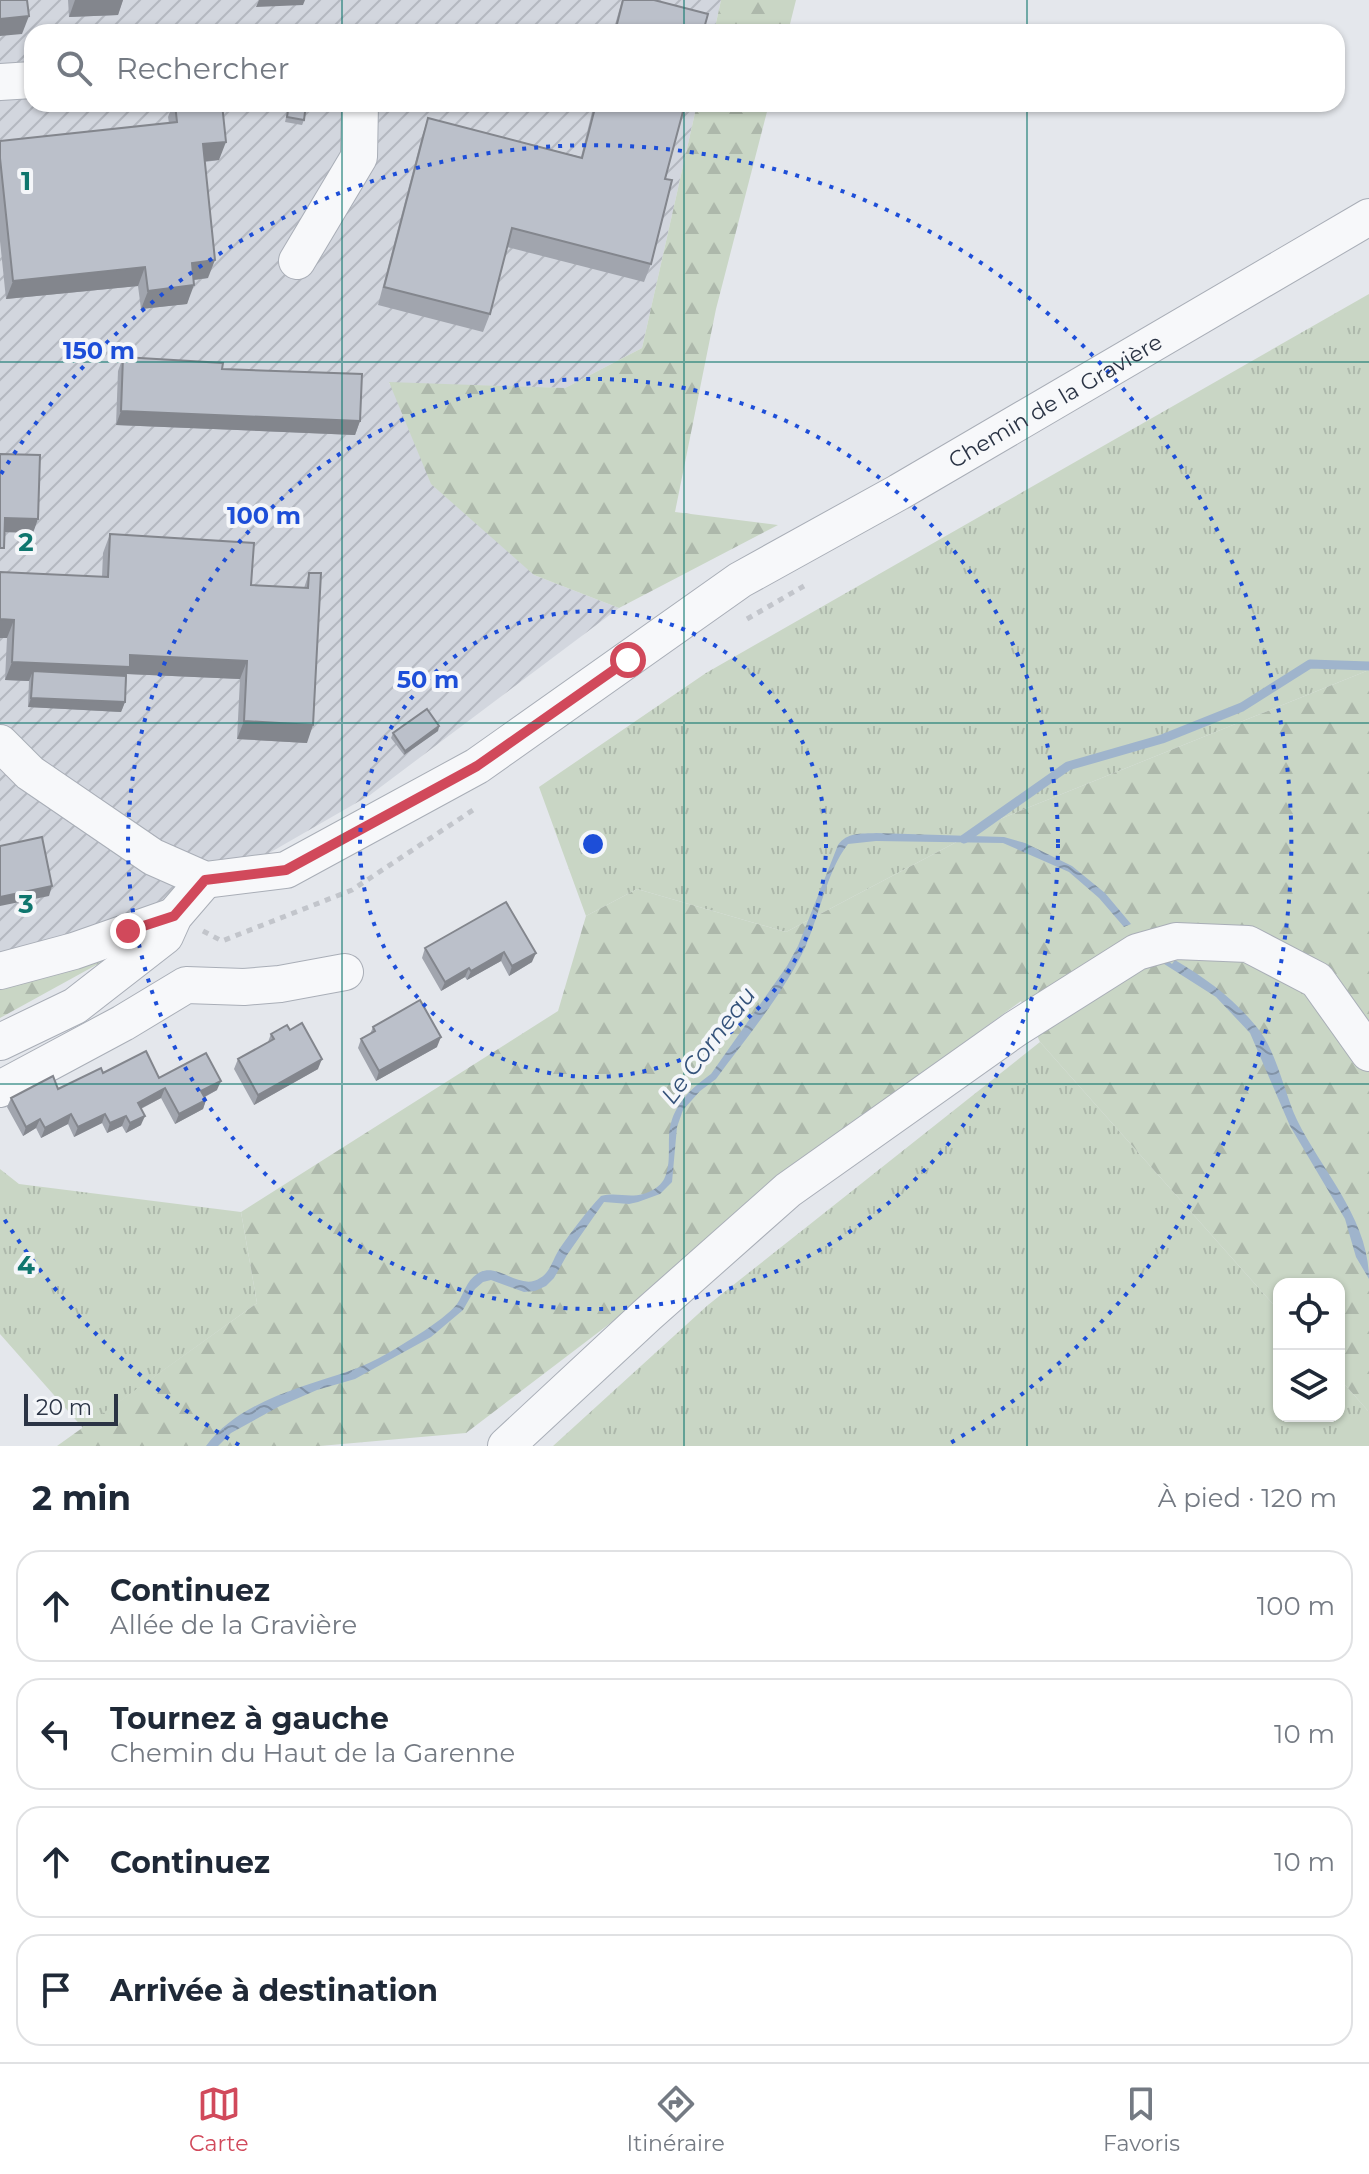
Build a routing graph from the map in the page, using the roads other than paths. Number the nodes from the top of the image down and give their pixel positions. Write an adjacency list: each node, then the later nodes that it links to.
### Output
1 (24, 80): 2 (street)
2 (0, 82)
3 (360, 112): 5 (street)
4 (1369, 217): 8 (street, Chemin de la Gravière)
5 (297, 261)
6 (0, 743): 7 (street)
7 (15, 775): 8 (street)
8 (205, 880): 9 (street)
9 (170, 926): 10 (street); 12 (street); 13 (street)
10 (0, 971)
11 (345, 972): 12 (street)
12 (186, 985): 15 (street)
13 (0, 1042)
14 (1369, 1053): 16 (street)
15 (0, 1089)
16 (506, 1446)

